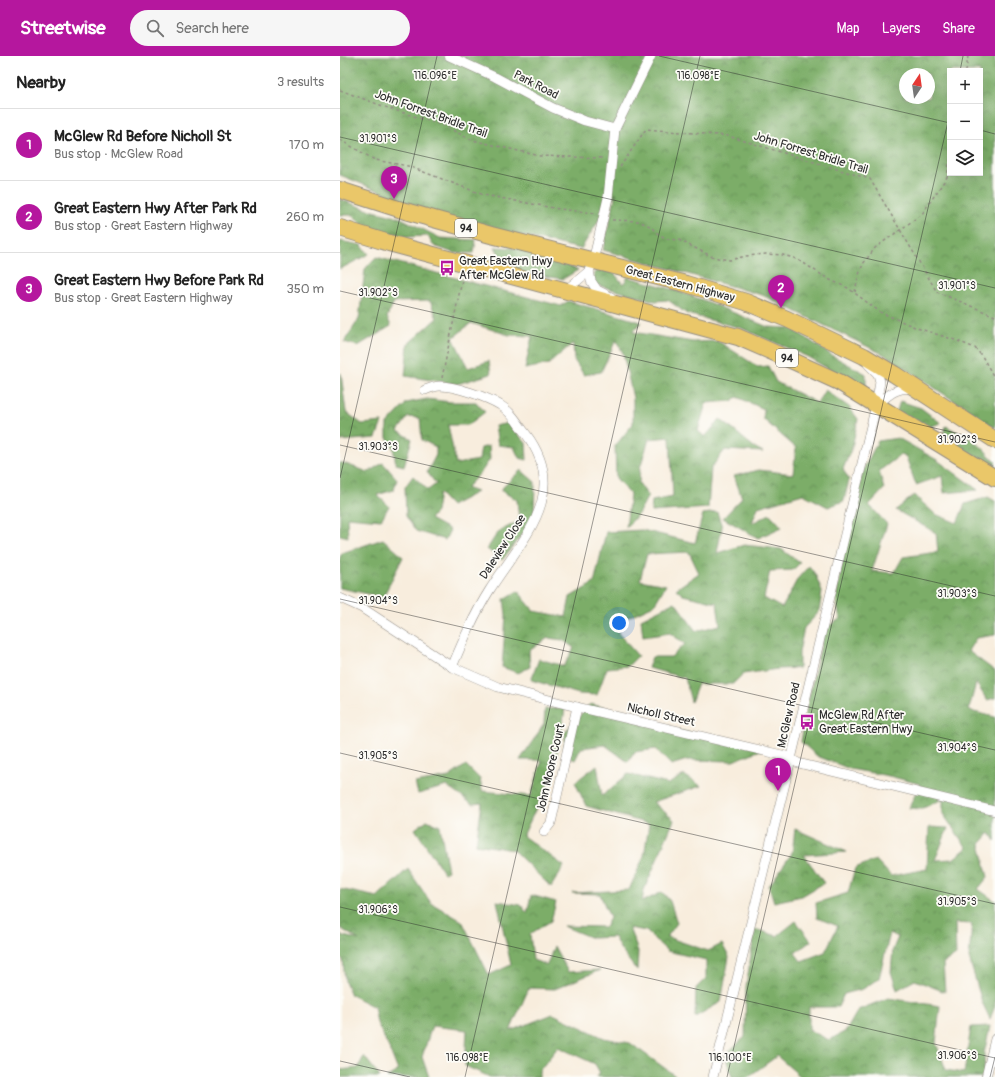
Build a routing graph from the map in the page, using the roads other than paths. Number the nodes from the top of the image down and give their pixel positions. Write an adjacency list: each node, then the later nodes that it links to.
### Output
1 (449, 56): 3 (street, Park Road)
2 (650, 56): 3 (street)
3 (615, 129): 6 (street)
4 (340, 190): 6 (highway, Great Eastern Highway / 94)
5 (340, 228): 7 (highway, 94)
6 (591, 266): 7 (street); 8 (street); 9 (highway, Great Eastern Highway / 94)
7 (565, 291): 8 (highway, 94)
8 (623, 306): 12 (highway, 94)
9 (845, 347): 11 (highway, Great Eastern Highway / 94); 12 (street, McGlew Road)
10 (425, 390): 16 (street, Daleview Close)
11 (917, 390): 12 (street); 13 (highway, Great Eastern Highway / 94)
12 (876, 405): 14 (highway, 94); 18 (street, McGlew Road)
13 (995, 440)
14 (995, 478)
15 (340, 598): 16 (street, Nicholl Street)
16 (452, 667): 17 (street, Nicholl Street)
17 (577, 707): 18 (street, Nicholl Street); 20 (street, John Moore Court)
18 (791, 759): 19 (street, Nicholl Street); 22 (street, McGlew Road)
19 (995, 810)
20 (544, 832)
21 (995, 1039): 23 (street)
22 (713, 1077)
23 (986, 1077)

